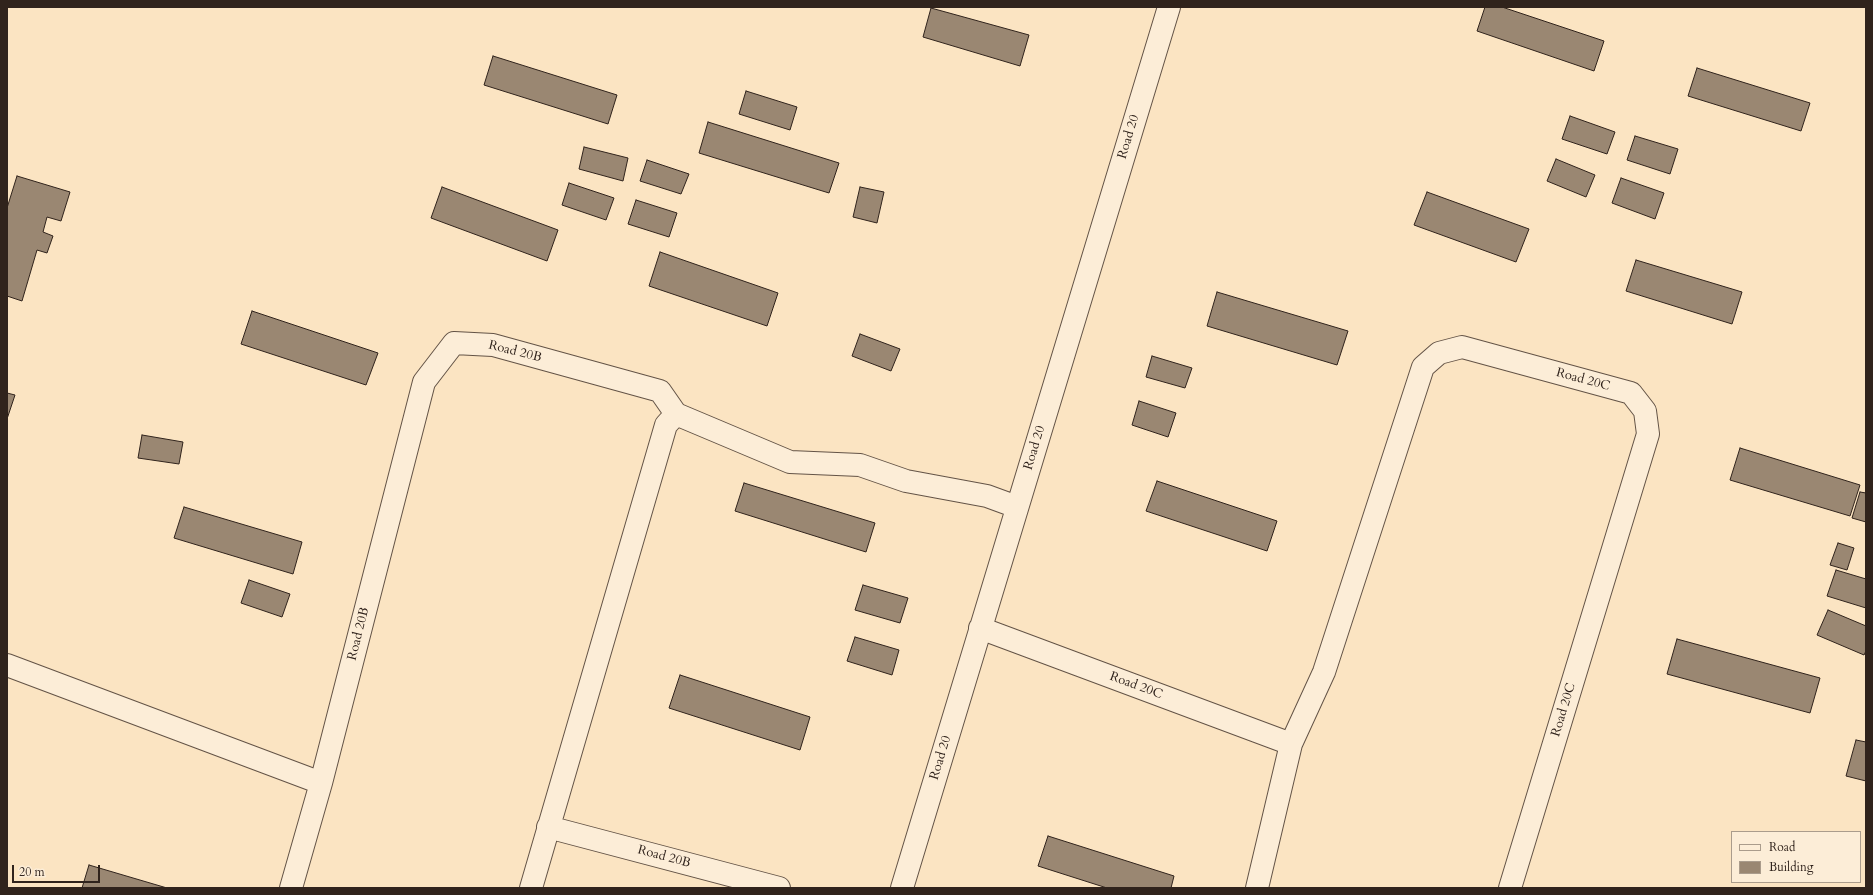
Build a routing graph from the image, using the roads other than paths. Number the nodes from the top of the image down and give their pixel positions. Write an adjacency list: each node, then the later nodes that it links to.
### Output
1 (1169, 7): 3 (street, Road 20)
2 (676, 414): 3 (street); 7 (street, Road 20B); 8 (street)
3 (1017, 507): 4 (street, Road 20)
4 (980, 628): 6 (street, Road 20C); 12 (street, Road 20)
5 (7, 665): 7 (street)
6 (1291, 744): 13 (street, Road 20C); 14 (street, Road 20C)
7 (321, 783): 9 (street, Road 20B)
8 (548, 827): 10 (street); 11 (street, Road 20B)
9 (291, 888)
10 (531, 888)
11 (779, 888)
12 (902, 888)
13 (1257, 888)
14 (1510, 888)

